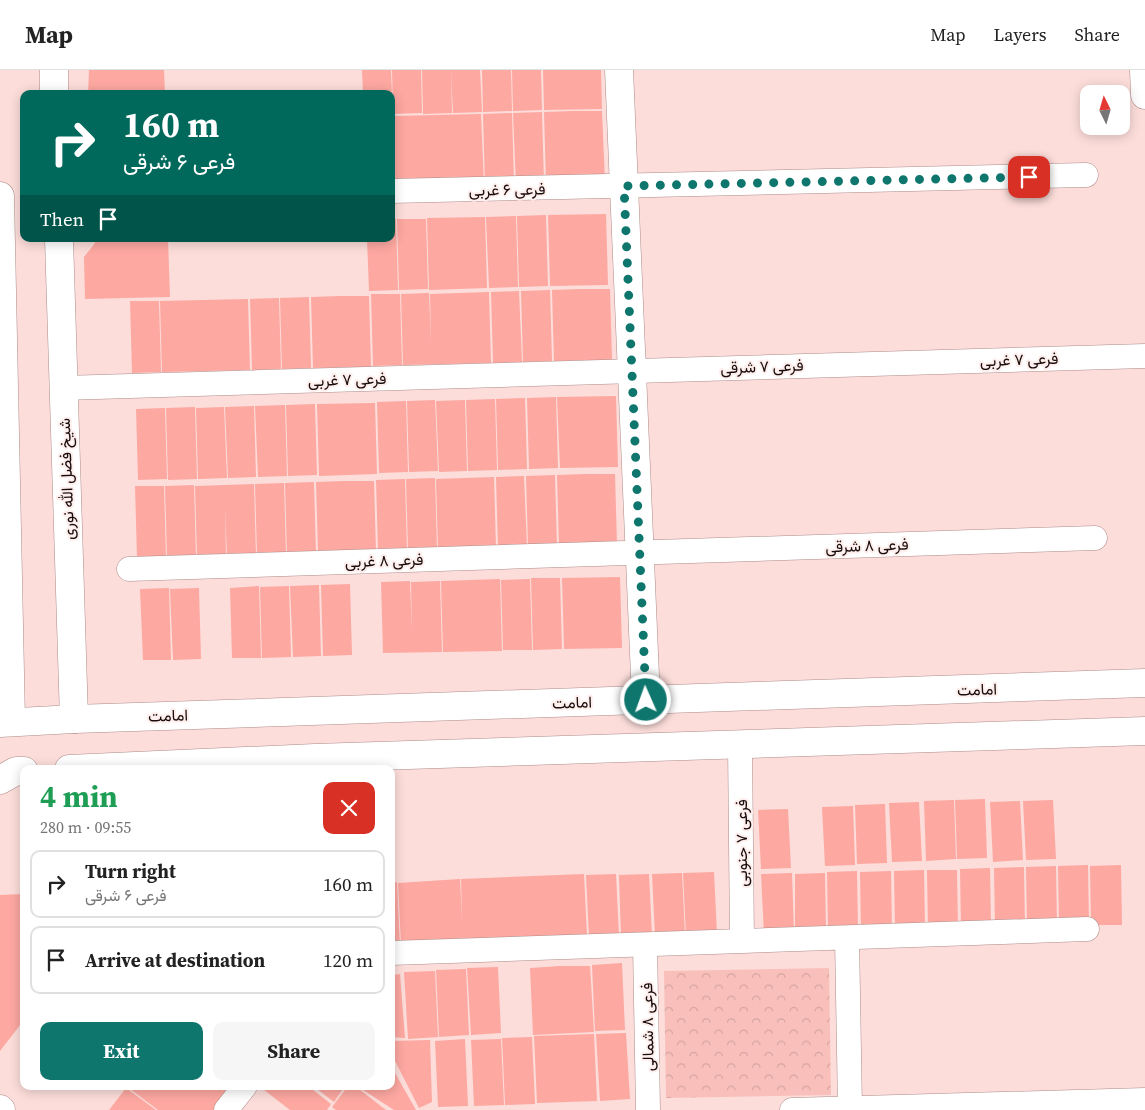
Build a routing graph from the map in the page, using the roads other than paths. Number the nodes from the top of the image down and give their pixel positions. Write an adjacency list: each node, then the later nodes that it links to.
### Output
1 (54, 70): 4 (main road)
2 (619, 70): 7 (main road)
3 (1144, 70): 5 (main road)
4 (54, 90)
5 (1145, 95)
6 (1086, 176): 7 (street, فرعی ۶ غربی)
7 (624, 186): 8 (street, فرعی ۶ غربی); 13 (main road)
8 (395, 192)
9 (0, 196): 15 (main road)
10 (59, 242): 14 (main road, شیخ فضل الله نوری)
11 (1145, 356): 12 (street, فرعی ۷ غربی)
12 (892, 362): 13 (street, فرعی ۷ شرقی)
13 (631, 370): 14 (street, فرعی ۷ غربی); 17 (main road)
14 (63, 388): 21 (main road, شیخ فضل الله نوری)
15 (2, 392): 22 (main road)
16 (1095, 538): 17 (street, فرعی ۸ شرقی)
17 (639, 551): 18 (street, فرعی ۸ غربی); 20 (main road)
18 (129, 569)
19 (1145, 683): 20 (main road, امامت)
20 (646, 700): 21 (main road, امامت)
21 (74, 718): 22 (main road, امامت)
22 (5, 722)
23 (1145, 731): 24 (main road)
24 (740, 745): 25 (main road); 30 (street, فرعی ۷ جنوبی)
25 (162, 765)
26 (20, 771): 27 (main road)
27 (0, 780)
28 (1086, 929): 29 (street)
29 (846, 938): 30 (street); 35 (street)
30 (742, 941): 31 (street)
31 (646, 944): 32 (street); 37 (street, فرعی ۸ شمالی)
32 (395, 953)
33 (242, 1090): 36 (street)
34 (1145, 1100): 35 (street)
35 (850, 1108): 38 (street)
36 (226, 1110)
37 (648, 1110)
38 (792, 1110)

